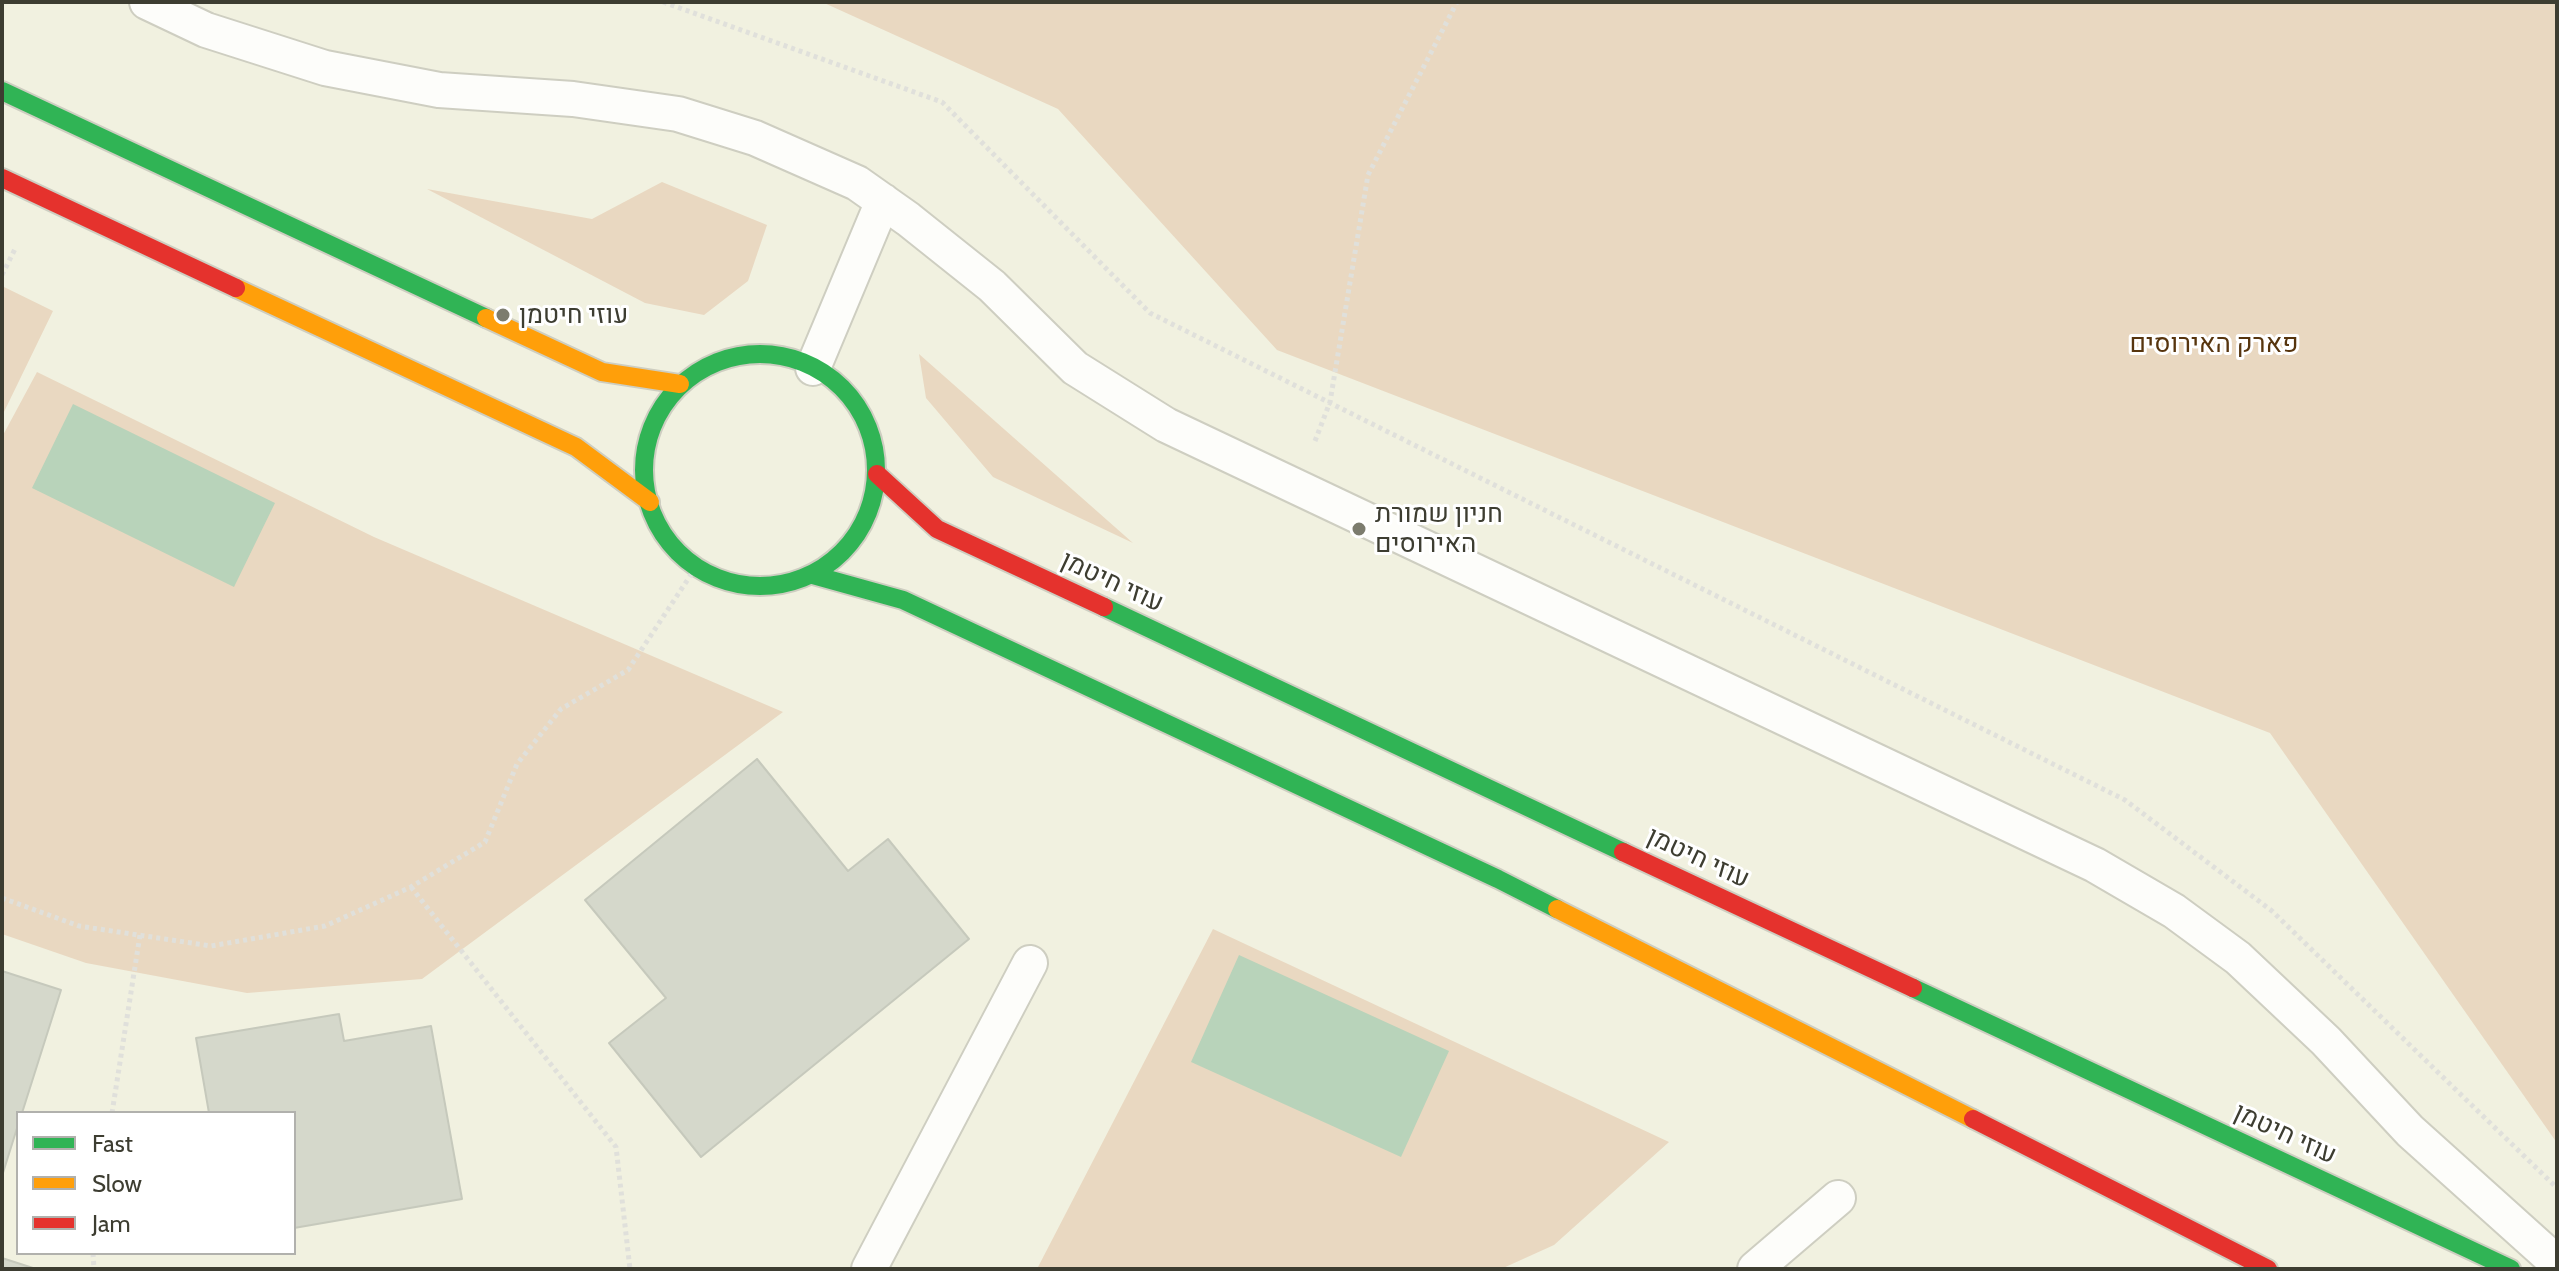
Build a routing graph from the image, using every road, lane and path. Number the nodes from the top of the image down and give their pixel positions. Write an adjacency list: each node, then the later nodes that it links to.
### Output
1 (147, 2): 6 (lane)
2 (663, 2): 9 (path)
3 (1457, 2): 9 (path)
4 (2, 91): 8 (street)
5 (2, 178): 12 (street)
6 (883, 201): 7 (lane); 11 (lane)
7 (813, 368): 8 (street); 10 (street)
8 (680, 384): 12 (street)
9 (1330, 402): 11 (path); 20 (path)
10 (877, 474): 14 (street); 29 (street, עוזי חיטמן)
11 (1297, 487): 24 (lane)
12 (650, 502): 13 (street)
13 (696, 567): 14 (street); 15 (path)
14 (813, 575): 22 (street)
15 (411, 887): 17 (path); 25 (path)
16 (2, 898): 17 (path)
17 (140, 935): 19 (path)
18 (1030, 963): 26 (lane)
19 (112, 1111)
20 (2557, 1188)
21 (1838, 1198): 27 (lane)
22 (2172, 1221): 23 (street); 28 (street)
23 (2201, 1257)
24 (2557, 1263)
25 (630, 1269)
26 (869, 1269)
27 (1755, 1269)
28 (2268, 1269)
29 (2511, 1269)

